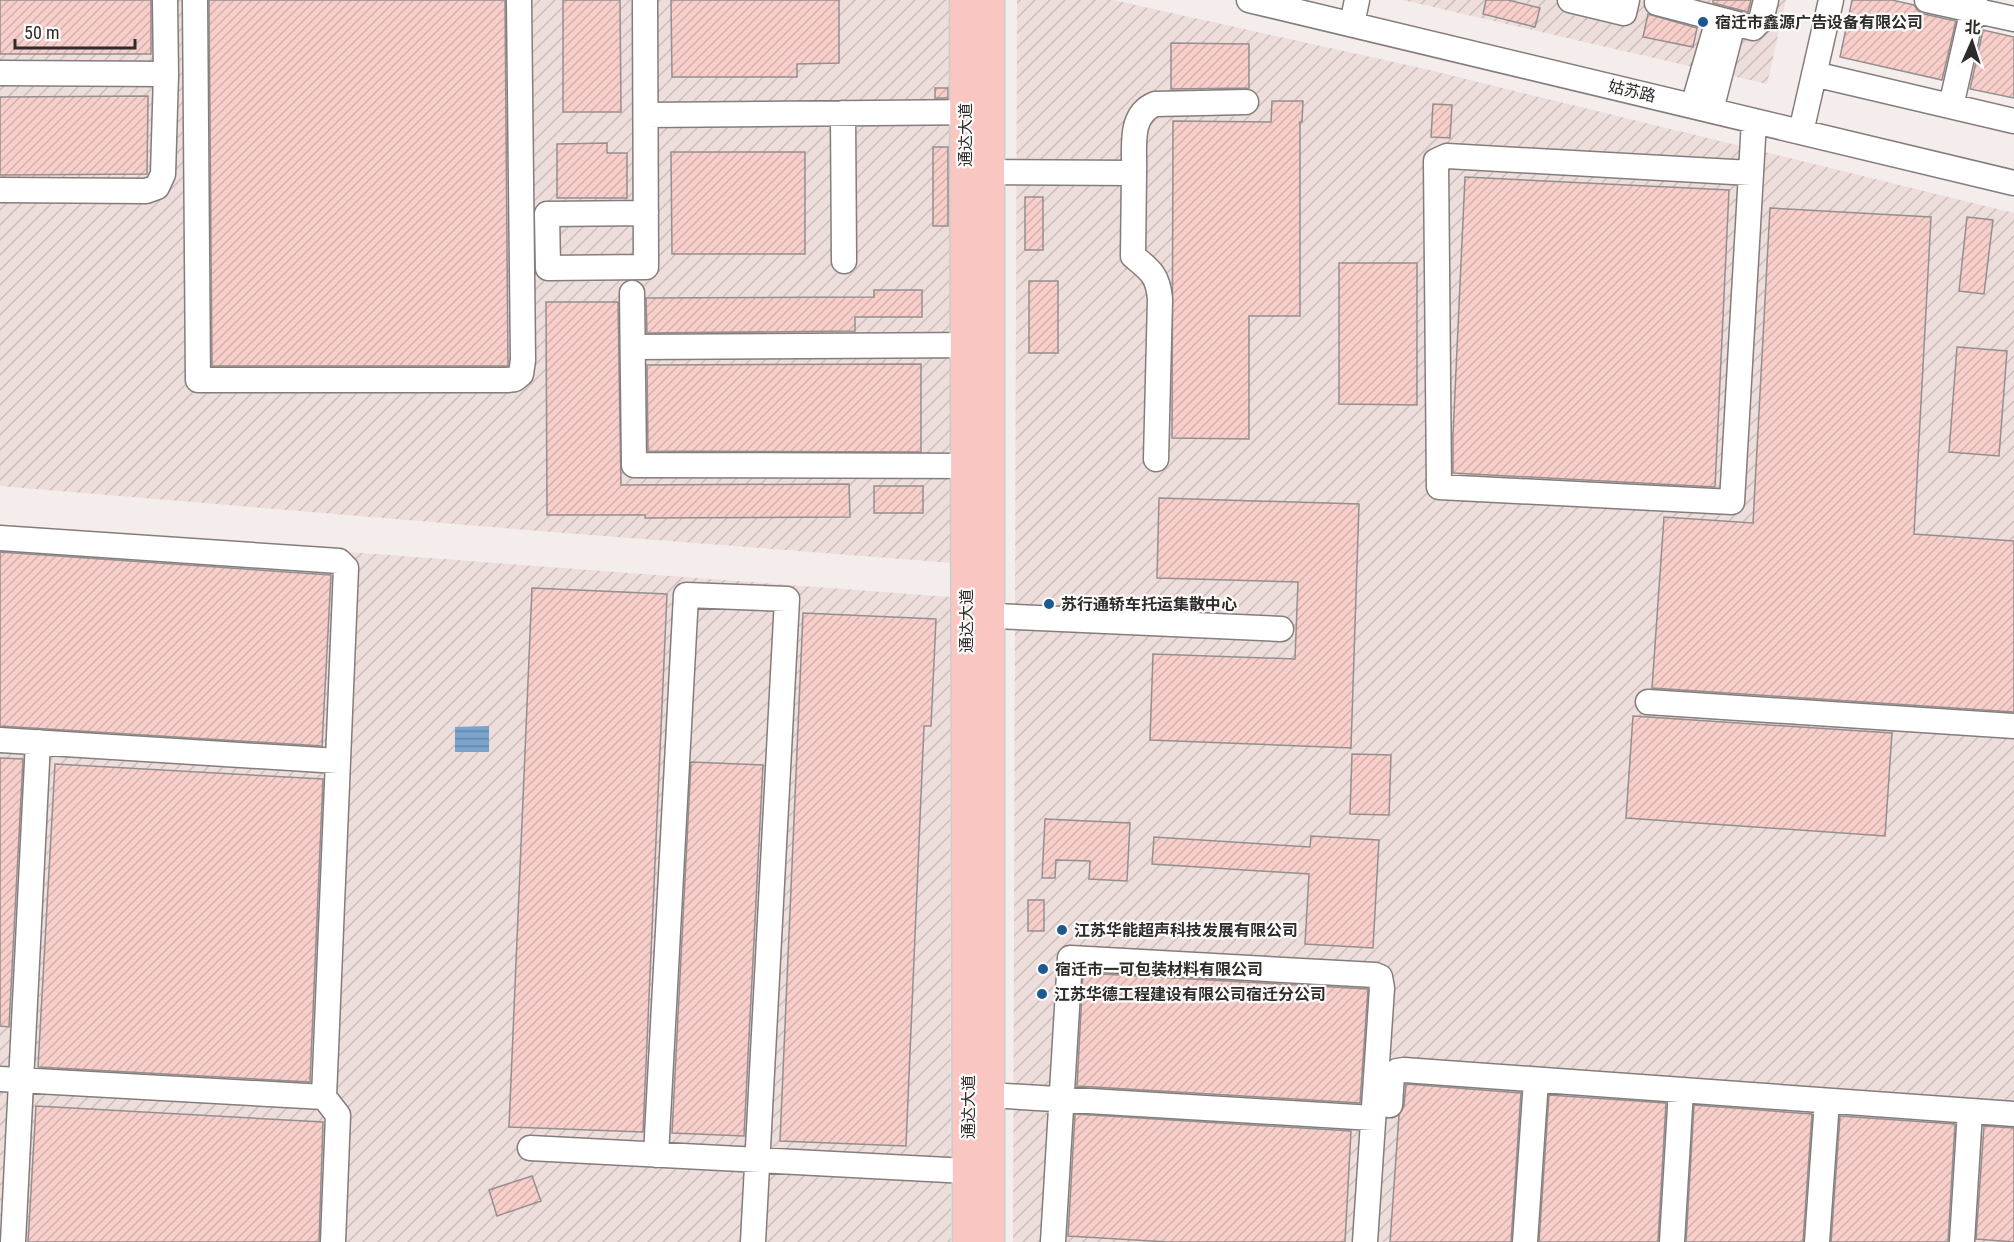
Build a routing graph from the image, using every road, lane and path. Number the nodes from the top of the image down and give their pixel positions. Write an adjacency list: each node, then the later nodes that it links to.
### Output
1 (165, 0): 20 (street)
2 (195, 0): 3 (street)
3 (519, 0)
4 (645, 0): 27 (street)
5 (965, 0): 25 (main road, 通达大道)
6 (989, 0): 25 (main road, 通达大道)
7 (1249, 0): 18 (street, 姑苏路)
8 (1357, 0): 18 (street)
9 (1570, 0): 10 (street)
10 (1627, 0)
11 (1766, 0): 17 (street)
12 (1832, 0): 21 (street)
13 (1927, 0): 15 (street)
14 (1657, 3): 17 (street)
15 (1974, 5): 16 (street); 23 (street)
16 (2014, 19)
17 (1725, 22): 24 (street)
18 (1352, 24): 24 (street, 姑苏路)
19 (0, 73): 20 (street)
20 (166, 74): 35 (street)
21 (1814, 74): 23 (street); 30 (street)
22 (1246, 102): 32 (street)
23 (1951, 106): 28 (street)
24 (1702, 108): 29 (street, 姑苏路)
25 (977, 112): 26 (street); 31 (main road, 通达大道)
26 (843, 113): 27 (street); 37 (street)
27 (646, 115): 36 (street)
28 (2014, 120)
29 (1754, 121): 30 (street, 姑苏路); 33 (street)
30 (1801, 132): 34 (street, 姑苏路)
31 (977, 172): 32 (street); 39 (main road, 通达大道)
32 (1134, 173): 41 (street)
33 (1751, 173): 33 (street)
34 (2014, 183)
35 (0, 190)
36 (646, 213): 36 (street)
37 (844, 261)
38 (632, 293): 40 (street)
39 (977, 345): 40 (street); 42 (main road, 通达大道)
40 (633, 347): 42 (street)
41 (1156, 459)
42 (977, 466): 44 (main road, 通达大道)
43 (0, 538): 50 (street)
44 (978, 616): 45 (street); 54 (main road, 通达大道); 64 (main road, 通达大道)
45 (1281, 629)
46 (1648, 702): 47 (street)
47 (2014, 726)
48 (0, 740): 49 (street)
49 (38, 742): 50 (street); 51 (street)
50 (338, 761): 55 (street)
51 (11, 1080): 55 (street); 65 (street)
52 (1536, 1080): 53 (street); 72 (street); 73 (street)
53 (1681, 1090): 57 (street); 74 (street)
54 (989, 1095): 56 (street); 64 (main road, 通达大道)
55 (324, 1097): 66 (street)
56 (1061, 1099): 60 (street); 60 (street); 70 (street)
57 (1827, 1101): 58 (street); 75 (street)
58 (1971, 1111): 59 (street); 76 (street)
59 (2014, 1114)
60 (1373, 1118): 71 (street)
61 (530, 1148): 62 (street)
62 (656, 1155): 63 (street); 63 (street)
63 (758, 1160): 64 (street); 67 (street)
64 (979, 1172): 68 (main road, 通达大道); 69 (main road, 通达大道)
65 (14, 1242)
66 (333, 1242)
67 (753, 1242)
68 (968, 1242)
69 (989, 1242)
70 (1053, 1242)
71 (1365, 1242)
72 (1381, 1242)
73 (1525, 1242)
74 (1672, 1242)
75 (1817, 1242)
76 (1962, 1242)

